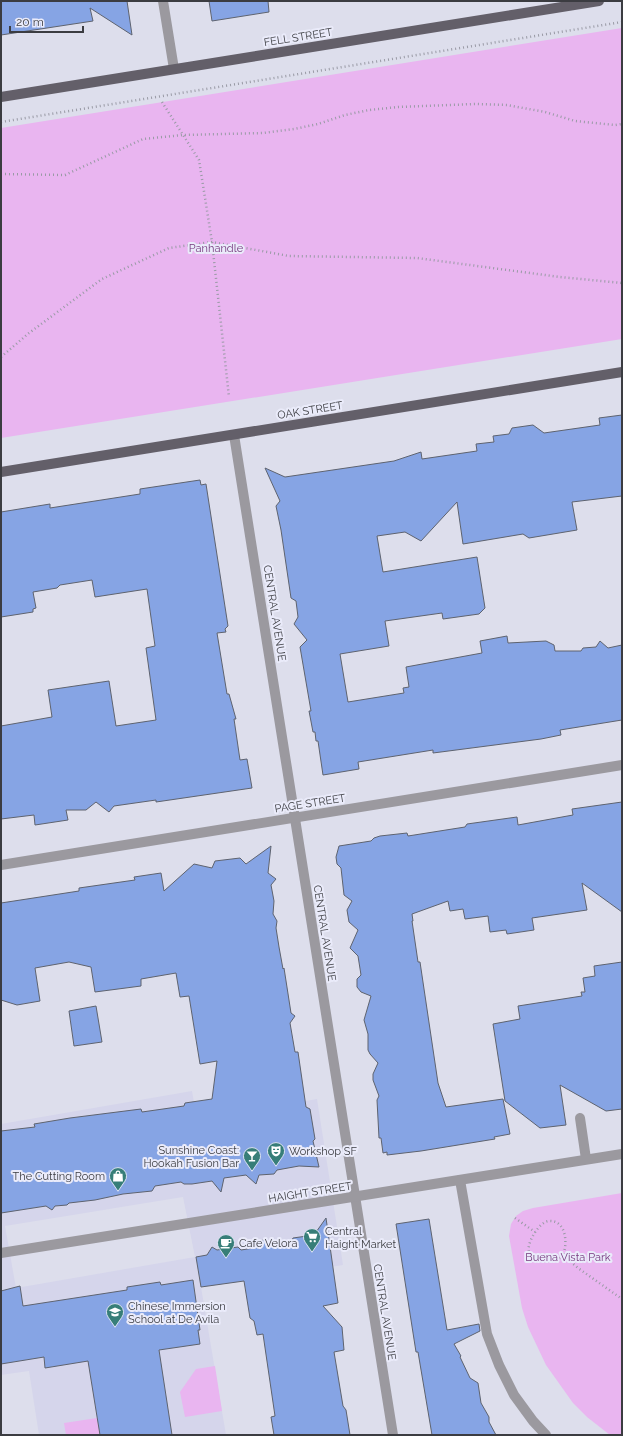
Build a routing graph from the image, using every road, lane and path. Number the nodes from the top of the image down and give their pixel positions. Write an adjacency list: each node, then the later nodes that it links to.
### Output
1 (163, 1): 4 (street)
2 (599, 1): 4 (main road, FELL STREET)
3 (622, 22): 7 (path)
4 (174, 69): 5 (main road, FELL STREET)
5 (1, 97)
6 (162, 102): 9 (path)
7 (1, 122)
8 (622, 124): 9 (path)
9 (183, 135): 10 (path); 11 (path)
10 (1, 174)
11 (212, 242): 12 (path); 13 (path); 15 (path)
12 (622, 282)
13 (1, 357)
14 (622, 372): 16 (main road, OAK STREET)
15 (229, 397)
16 (234, 434): 17 (main road, OAK STREET); 19 (street, CENTRAL AVENUE)
17 (1, 472)
18 (622, 765): 19 (street, PAGE STREET)
19 (295, 818): 20 (street, PAGE STREET); 25 (street, CENTRAL AVENUE)
20 (1, 865)
21 (580, 1118): 23 (street)
22 (622, 1154): 23 (street, HAIGHT STREET)
23 (586, 1159): 24 (street, HAIGHT STREET)
24 (460, 1180): 25 (street, HAIGHT STREET); 32 (street)
25 (355, 1197): 28 (street, HAIGHT STREET); 31 (street, CENTRAL AVENUE)
26 (515, 1218): 27 (path)
27 (535, 1232): 29 (path); 29 (path)
28 (1, 1253)
29 (563, 1255): 30 (path)
30 (622, 1299)
31 (393, 1435)
32 (546, 1435)

